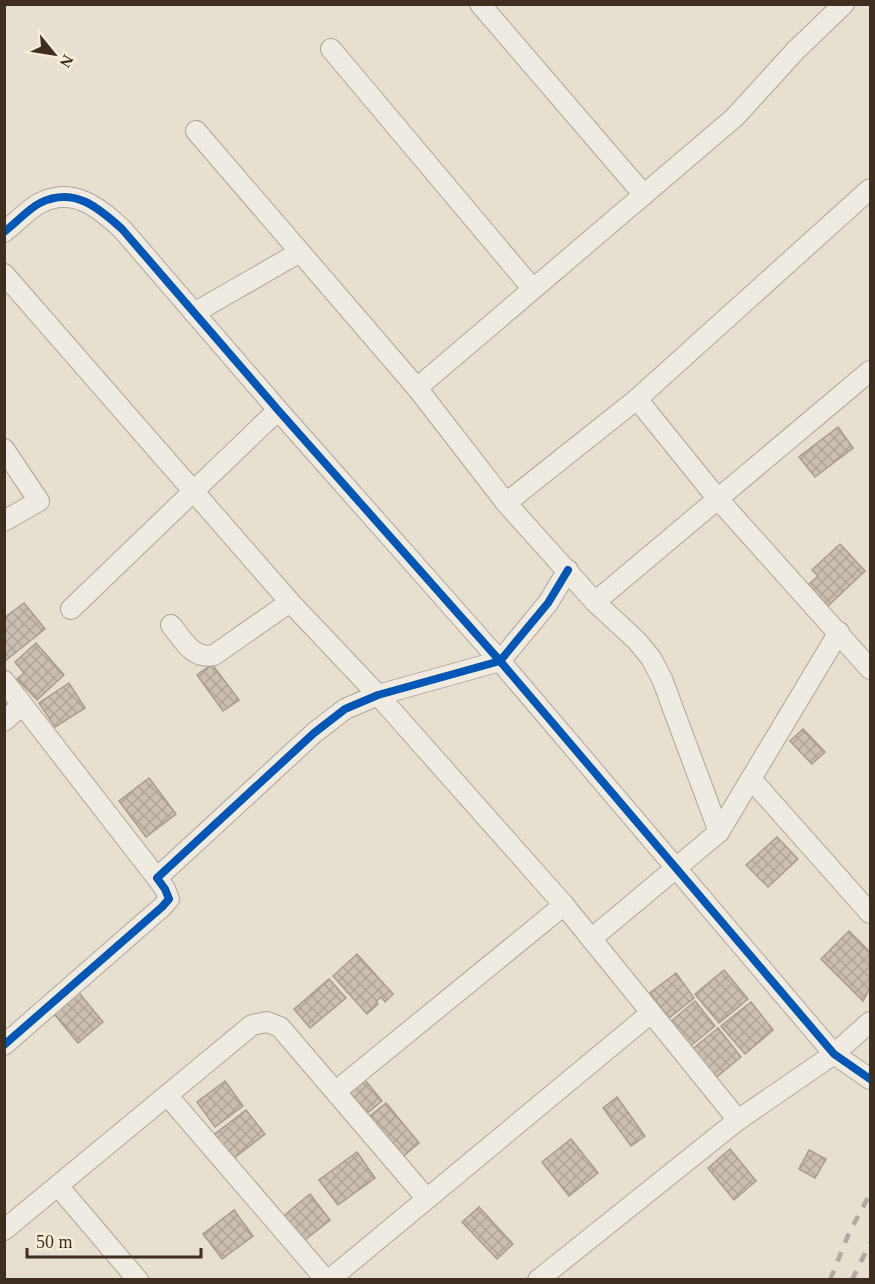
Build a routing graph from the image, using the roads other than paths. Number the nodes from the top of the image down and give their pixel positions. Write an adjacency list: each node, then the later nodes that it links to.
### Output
1 (480, 4): 6 (street)
2 (844, 4): 6 (street)
3 (331, 49): 10 (street)
4 (196, 131): 8 (street)
5 (870, 189): 14 (street)
6 (644, 195): 10 (street)
7 (4, 232): 11 (street)
8 (300, 252): 11 (street); 13 (street)
9 (4, 274): 17 (street)
10 (532, 288): 13 (street)
11 (195, 313): 15 (street)
12 (870, 371): 18 (street)
13 (417, 388): 19 (street)
14 (637, 399): 18 (street); 19 (street)
15 (278, 410): 17 (street); 27 (street)
16 (4, 449): 20 (street)
17 (193, 491): 23 (street); 24 (street)
18 (717, 498): 22 (street); 26 (street)
19 (506, 503): 21 (street)
20 (4, 521)
21 (568, 570): 22 (street); 27 (street)
22 (595, 602): 34 (street)
23 (290, 603): 25 (street); 30 (street)
24 (71, 609)
25 (171, 625)
26 (839, 633): 28 (street); 33 (street)
27 (501, 661): 30 (street); 35 (street)
28 (870, 669)
29 (4, 681): 31 (street)
30 (378, 695): 36 (street); 37 (street)
31 (22, 705): 32 (street); 36 (street)
32 (4, 721)
33 (751, 779): 34 (street); 38 (street)
34 (719, 832): 35 (street)
35 (678, 868): 39 (street); 43 (street)
36 (157, 878): 42 (street)
37 (564, 905): 39 (street); 45 (street)
38 (870, 913)
39 (591, 939): 40 (street)
40 (651, 1013): 47 (street); 49 (street)
41 (870, 1022): 43 (street)
42 (4, 1045)
43 (834, 1054): 44 (street); 47 (street)
44 (870, 1079)
45 (336, 1091): 46 (street); 49 (street)
46 (167, 1095): 48 (street); 52 (street)
47 (738, 1120): 53 (street)
48 (58, 1186): 50 (street); 51 (street)
49 (427, 1198): 52 (street)
50 (4, 1230)
51 (138, 1280)
52 (328, 1280)
53 (538, 1280)

